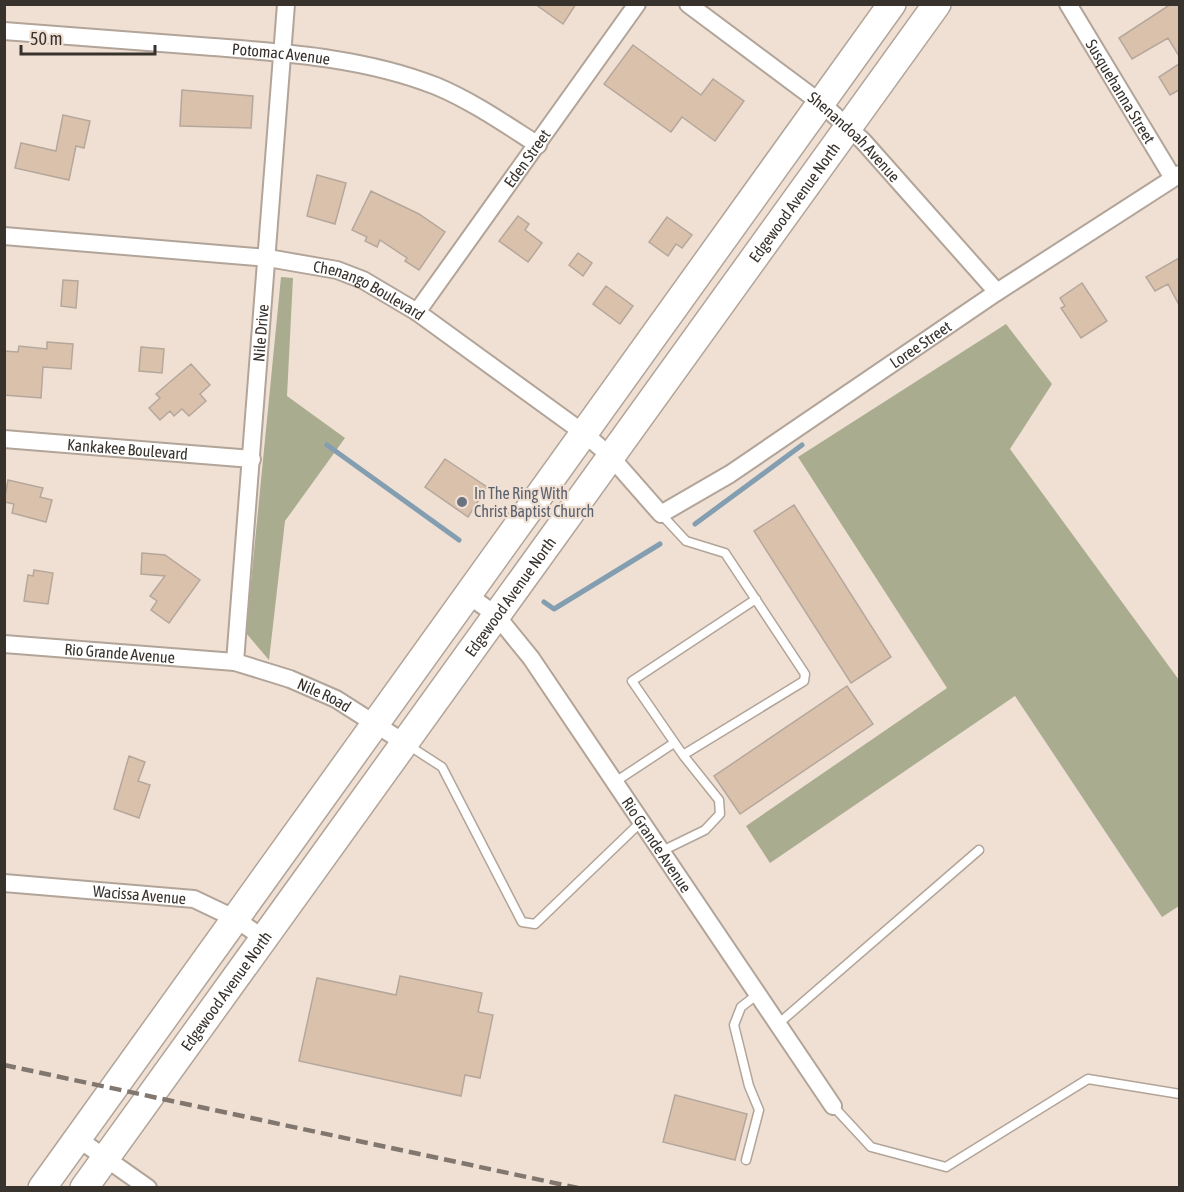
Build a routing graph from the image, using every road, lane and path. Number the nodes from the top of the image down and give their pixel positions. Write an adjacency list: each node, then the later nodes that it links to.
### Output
1 (286, 4): 8 (street, Nile Drive)
2 (637, 4): 11 (street, Eden Street)
3 (688, 4): 9 (street, Shenandoah Avenue)
4 (892, 4): 9 (main road, Edgewood Avenue North)
5 (937, 4): 10 (main road, Edgewood Avenue North)
6 (1068, 4): 12 (street, Susquehanna Street)
7 (4, 31): 8 (street, Potomac Avenue)
8 (282, 53): 11 (street, Potomac Avenue); 14 (street, Nile Drive)
9 (822, 104): 10 (street, Shenandoah Avenue); 17 (main road, Edgewood Avenue North)
10 (848, 128): 15 (street, Shenandoah Avenue); 19 (main road, Edgewood Avenue North)
11 (538, 145): 16 (street, Eden Street)
12 (1176, 176): 15 (street, Loree Street)
13 (4, 236): 14 (street, Chenango Boulevard)
14 (267, 258): 16 (street, Chenango Boulevard); 20 (street, Nile Drive)
15 (997, 292): 21 (street, Loree Street)
16 (417, 312): 17 (street, Chenango Boulevard)
17 (585, 434): 19 (street, Chenango Boulevard); 22 (main road, Edgewood Avenue North)
18 (4, 439): 20 (street, Kankakee Boulevard)
19 (611, 457): 21 (street, Chenango Boulevard); 24 (main road, Edgewood Avenue North)
20 (252, 459): 26 (street, Nile Drive)
21 (661, 514): 23 (lane)
22 (468, 595): 24 (street, Rio Grande Avenue); 27 (main road, Edgewood Avenue North)
23 (756, 599): 29 (lane); 30 (lane)
24 (496, 615): 28 (main road, Edgewood Avenue North); 31 (street, Rio Grande Avenue)
25 (4, 644): 26 (street, Rio Grande Avenue)
26 (235, 662): 27 (street, Nile Road)
27 (377, 723): 28 (street, Nile Road); 36 (main road, Edgewood Avenue North)
28 (405, 743): 32 (lane); 37 (main road, Edgewood Avenue North)
29 (674, 743): 30 (lane); 31 (lane)
30 (683, 756): 34 (lane)
31 (615, 782): 32 (street, Rio Grande Avenue)
32 (642, 821): 34 (street, Rio Grande Avenue)
33 (979, 850): 39 (lane)
34 (662, 851): 38 (street, Rio Grande Avenue)
35 (4, 883): 36 (street, Wacissa Avenue)
36 (236, 919): 37 (street, Wacissa Avenue); 42 (main road, Edgewood Avenue North)
37 (264, 939): 43 (main road, Edgewood Avenue North)
38 (758, 994): 39 (street, Rio Grande Avenue); 44 (lane)
39 (778, 1024): 41 (street, Rio Grande Avenue)
40 (1179, 1094): 41 (lane)
41 (833, 1106)
42 (77, 1138): 43 (street); 45 (main road, Edgewood Avenue North)
43 (105, 1158): 46 (main road, Edgewood Avenue North); 47 (street)
44 (746, 1160)
45 (42, 1188)
46 (84, 1188)
47 (148, 1188)

